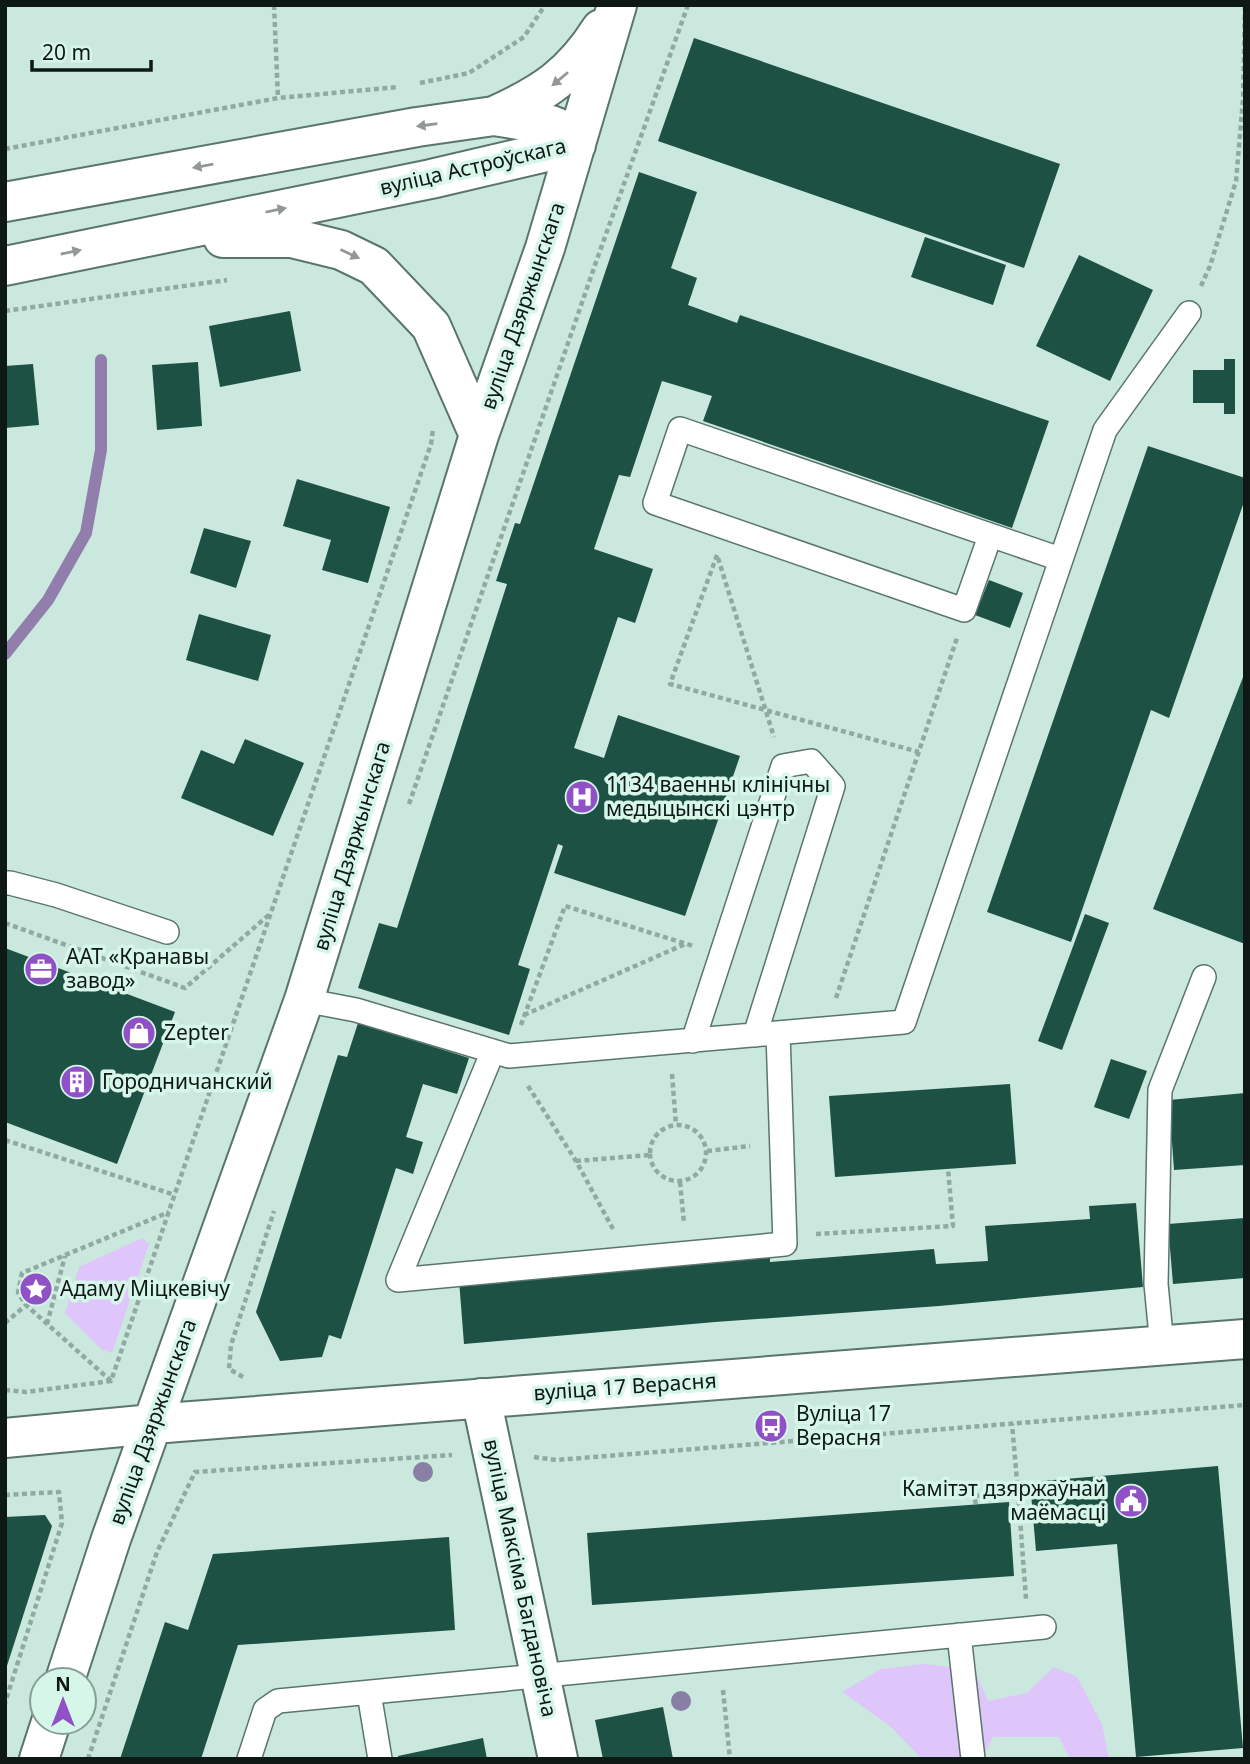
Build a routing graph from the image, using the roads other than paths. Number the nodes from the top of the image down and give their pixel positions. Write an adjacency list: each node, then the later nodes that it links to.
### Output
1 (617, 5): 2 (main road, one-way to 2); 3 (main road, вуліца Дзяржынскага)
2 (494, 116): 3 (main road, вуліца Астроўскага); 4 (main road, вуліца Астроўскага, one-way to 4)
3 (576, 145): 5 (main road, вуліца Астроўскага, one-way to 3); 8 (main road, вуліца Дзяржынскага)
4 (5, 202)
5 (137, 238): 6 (main road, вуліца Астроўскага, one-way to 5); 8 (main road, one-way to 8)
6 (5, 266)
7 (1189, 313): 10 (lane)
8 (479, 435): 14 (main road, вуліца Дзяржынскага)
9 (990, 536): 9 (lane); 10 (lane)
10 (1060, 559): 15 (lane)
11 (5, 883): 12 (lane)
12 (167, 932)
13 (1203, 976): 20 (lane)
14 (304, 1000): 18 (lane); 22 (main road, вуліца Дзяржынскага)
15 (778, 1033): 16 (lane); 18 (lane)
16 (754, 1035): 17 (lane); 17 (lane)
17 (693, 1041): 18 (lane)
18 (501, 1054)
19 (1245, 1339): 20 (main road, вуліца 17 Верасня)
20 (1162, 1346): 21 (main road, вуліца 17 Верасня)
21 (481, 1398): 22 (main road, вуліца 17 Верасня); 27 (main road, вуліца Максіма Багдановіча)
22 (153, 1424): 23 (main road, вуліца 17 Верасня); 26 (main road, вуліца Дзяржынскага)
23 (5, 1438)
24 (1036, 1628): 25 (lane)
25 (959, 1635): 27 (lane); 34 (lane)
26 (70, 1666)
27 (540, 1675): 28 (lane); 33 (main road, вуліца Максіма Багдановіча)
28 (369, 1693): 31 (lane); 32 (lane)
29 (46, 1736): 30 (main road)
30 (39, 1759)
31 (249, 1759)
32 (380, 1759)
33 (558, 1759)
34 (973, 1759)

